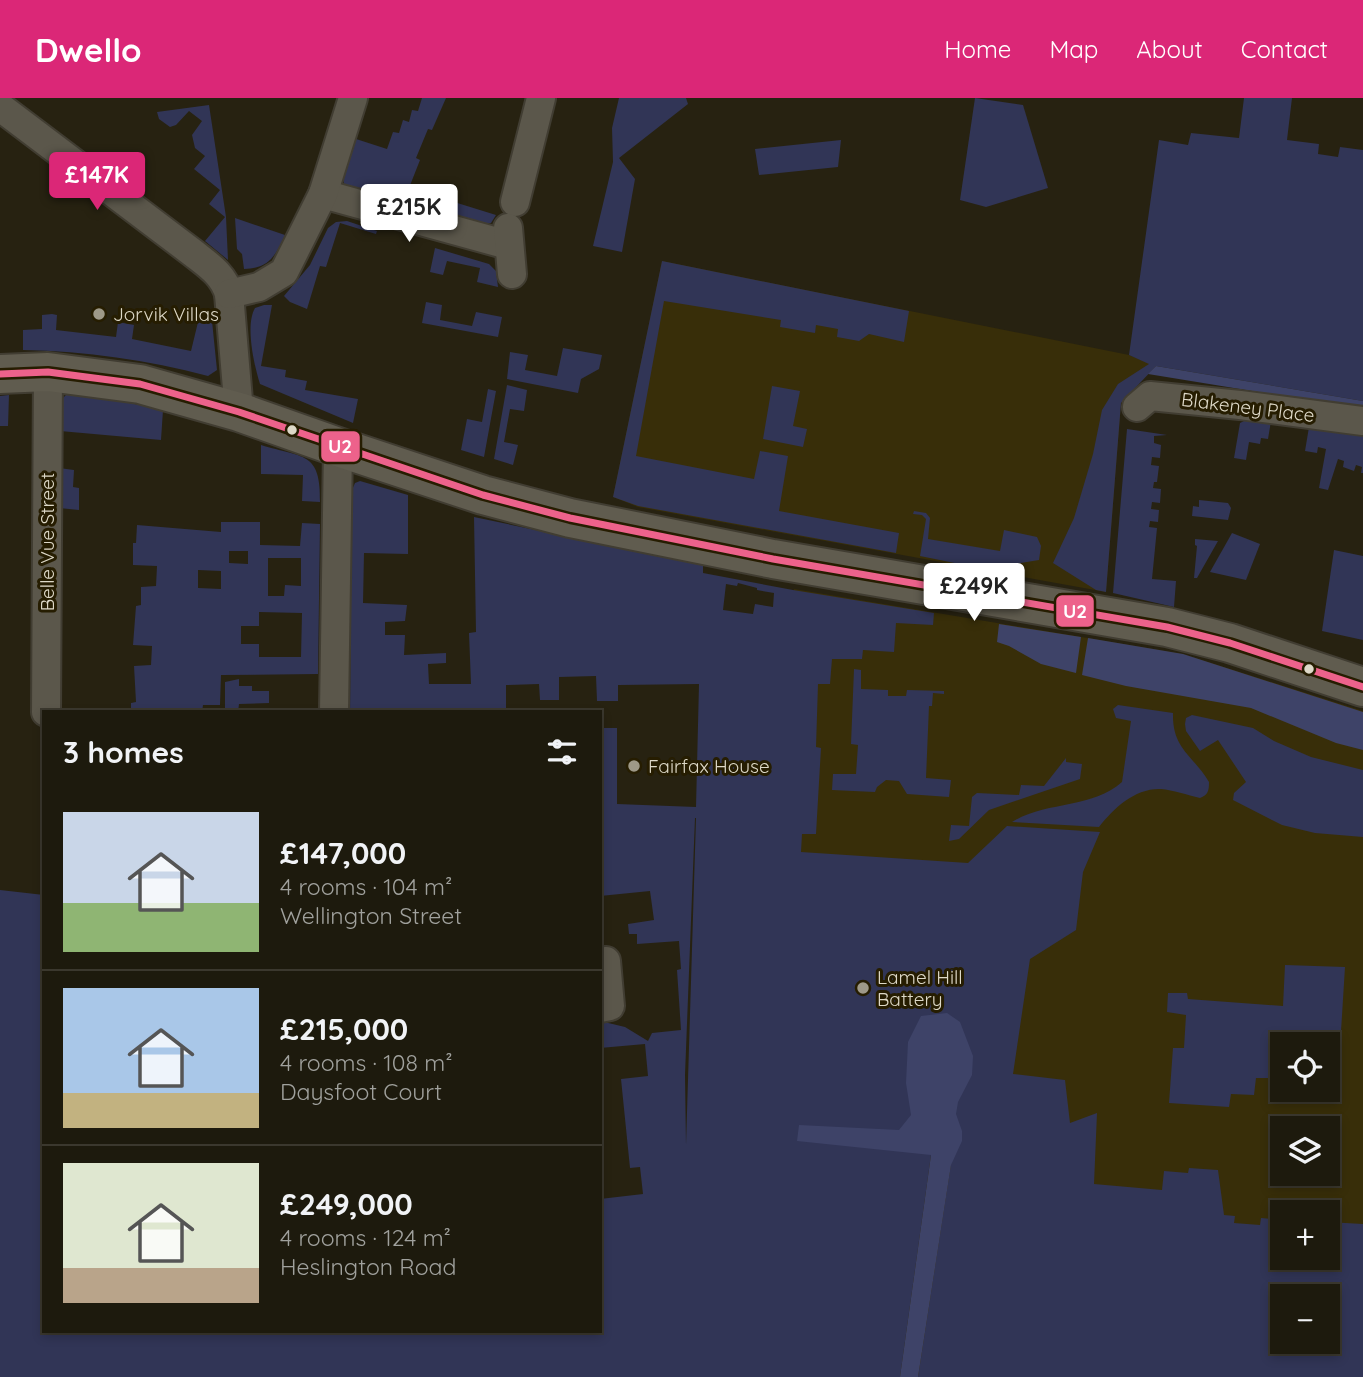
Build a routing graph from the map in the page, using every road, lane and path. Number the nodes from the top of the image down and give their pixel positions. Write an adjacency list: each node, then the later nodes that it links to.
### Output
1 (353, 98): 4 (street)
2 (541, 98): 5 (street)
3 (0, 107): 7 (street)
4 (323, 194): 5 (street); 7 (street)
5 (511, 224): 6 (street)
6 (512, 274)
7 (229, 294): 11 (street)
8 (48, 372): 9 (street); 11 (street); 15 (street, Belle Vue Street)
9 (0, 374)
10 (1137, 407): 12 (street, Blakeney Place)
11 (239, 411): 13 (street)
12 (1363, 421)
13 (338, 447): 14 (street); 16 (street)
14 (1363, 687)
15 (46, 710)
16 (334, 710)
17 (606, 961): 18 (street)
18 (602, 1007)

